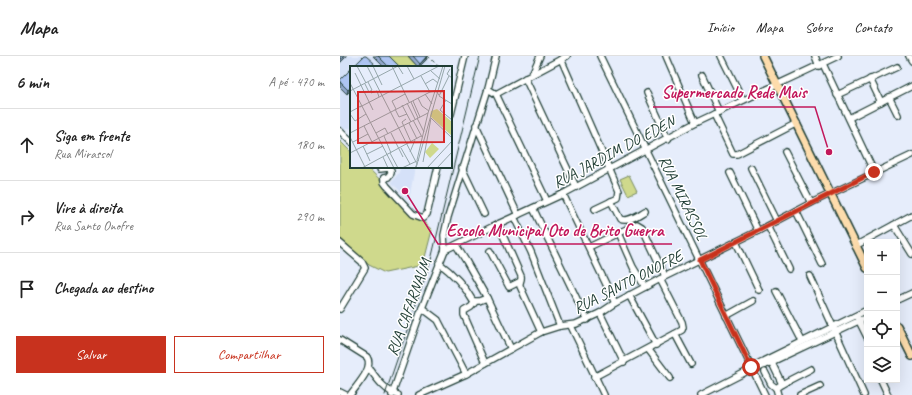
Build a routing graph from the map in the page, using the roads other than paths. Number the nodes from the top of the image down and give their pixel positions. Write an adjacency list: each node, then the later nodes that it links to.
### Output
1 (465, 56): 28 (street)
2 (496, 56): 21 (street, RUA CAFARNAUM)
3 (540, 56): 15 (street)
4 (600, 56): 38 (street, RUA MIRASSOL)
5 (666, 56): 33 (street)
6 (721, 56): 26 (street)
7 (763, 56): 19 (main road)
8 (815, 56): 13 (street)
9 (838, 56): 13 (street, RUA JARDIM DO EDEN)
10 (909, 56): 12 (street)
11 (564, 57): 15 (street); 45 (street)
12 (912, 61)
13 (821, 65): 19 (street, RUA JARDIM DO EDEN); 24 (street)
14 (897, 67): 18 (street)
15 (532, 74): 17 (street)
16 (702, 75): 29 (street)
17 (525, 78): 23 (street); 49 (street)
18 (870, 79): 24 (street); 27 (street)
19 (778, 85): 26 (street, RUA JARDIM DO EDEN); 32 (main road)
20 (912, 88): 25 (street)
21 (488, 89): 23 (street); 34 (street, RUA CAFARNAUM)
22 (647, 93): 36 (street)
23 (496, 94): 52 (street)
24 (837, 95): 31 (street)
25 (889, 97): 27 (street); 30 (street)
26 (744, 100): 29 (street, RUA JARDIM DO EDEN)
27 (881, 102): 31 (street)
28 (452, 110)
29 (717, 113): 32 (street); 33 (street, RUA JARDIM DO EDEN)
30 (898, 116)
31 (848, 118): 46 (street)
32 (797, 123): 51 (main road)
33 (695, 124): 36 (street, RUA JARDIM DO EDEN)
34 (476, 125): 43 (street, RUA CAFARNAUM); 61 (street)
35 (340, 131): 37 (street)
36 (668, 139): 38 (street, RUA JARDIM DO EDEN)
37 (350, 141)
38 (645, 151): 45 (street, RUA JARDIM DO EDEN); 76 (street, RUA MIRASSOL)
39 (785, 152): 54 (street)
40 (912, 154): 46 (street, RUA SANTO ONOFRE)
41 (379, 168): 48 (street); 48 (street)
42 (438, 168): 48 (street)
43 (462, 168): 59 (street); 73 (street, RUA CAFARNAUM)
44 (751, 168): 62 (street)
45 (609, 170): 49 (street, RUA JARDIM DO EDEN); 53 (street)
46 (874, 172): 51 (street, RUA SANTO ONOFRE)
47 (730, 173): 66 (street)
48 (384, 178)
49 (576, 187): 50 (street, RUA JARDIM DO EDEN)
50 (563, 194): 52 (street, RUA JARDIM DO EDEN); 72 (street)
51 (831, 194): 54 (street, RUA SANTO ONOFRE); 71 (main road)
52 (547, 201): 55 (street, RUA JARDIM DO EDEN)
53 (612, 201): 56 (street); 57 (street)
54 (811, 203): 58 (street, RUA SANTO ONOFRE)
55 (533, 208): 61 (street, RUA JARDIM DO EDEN); 102 (street)
56 (595, 209)
57 (645, 211)
58 (796, 211): 62 (street, RUA SANTO ONOFRE); 79 (street)
59 (484, 214)
60 (912, 215): 64 (street)
61 (516, 216): 63 (street, RUA JARDIM DO EDEN); 103 (street)
62 (777, 221): 65 (street, RUA SANTO ONOFRE)
63 (498, 224): 70 (street, RUA JARDIM DO EDEN); 84 (street)
64 (894, 225): 71 (street); 75 (street)
65 (768, 226): 66 (street, RUA SANTO ONOFRE); 80 (street)
66 (758, 231): 68 (street, RUA SANTO ONOFRE)
67 (618, 233): 72 (street); 81 (street); 85 (street)
68 (736, 242): 76 (street, RUA SANTO ONOFRE); 86 (street)
69 (340, 243): 95 (street)
70 (456, 245): 73 (street, RUA JARDIM DO EDEN); 90 (street)
71 (855, 246): 77 (main road)
72 (589, 248): 94 (street)
73 (444, 250): 78 (street, RUA CAFARNAUM)
74 (490, 251): 84 (street)
75 (912, 254)
76 (700, 260): 81 (street, RUA SANTO ONOFRE); 99 (street, RUA MIRASSOL)
77 (864, 262)
78 (439, 263): 93 (street); 96 (street, RUA CAFARNAUM)
79 (822, 264)
80 (789, 269)
81 (665, 276): 83 (street, RUA SANTO ONOFRE)
82 (810, 276): 105 (street)
83 (660, 279): 85 (street, RUA SANTO ONOFRE); 109 (street)
84 (519, 282): 107 (street)
85 (645, 287): 89 (street, RUA SANTO ONOFRE)
86 (759, 290)
87 (776, 291): 111 (street)
88 (912, 293): 91 (street)
89 (629, 295): 94 (street, RUA SANTO ONOFRE); 112 (street)
90 (487, 298): 93 (street); 113 (street)
91 (900, 299)
92 (752, 301): 99 (street)
93 (475, 302): 117 (street)
94 (615, 303): 98 (street, RUA SANTO ONOFRE)
95 (340, 308)
96 (422, 308): 124 (street); 135 (street, RUA CAFARNAUM)
97 (866, 311): 101 (street)
98 (600, 313): 102 (street, RUA SANTO ONOFRE); 116 (street)
99 (726, 316): 122 (street, RUA MIRASSOL)
100 (864, 317): 101 (street)
101 (858, 318): 105 (street); 106 (street)
102 (587, 320): 104 (street, RUA SANTO ONOFRE)
103 (560, 326): 104 (street, RUA SANTO ONOFRE); 107 (street, RUA SANTO ONOFRE)
104 (571, 326): 125 (street)
105 (834, 329): 111 (street); 118 (street); 142 (street)
106 (864, 331)
107 (541, 332): 113 (street, RUA SANTO ONOFRE)
108 (900, 332): 115 (main road)
109 (675, 334): 112 (street); 119 (street)
110 (340, 340): 120 (street)
111 (802, 341): 122 (street)
112 (656, 345): 114 (street)
113 (511, 349): 117 (street, RUA SANTO ONOFRE)
114 (648, 349): 116 (street); 126 (street)
115 (912, 356)
116 (624, 362): 125 (street)
117 (485, 363): 124 (street, RUA SANTO ONOFRE)
118 (772, 363): 122 (street); 128 (street)
119 (691, 364)
120 (369, 368): 134 (street); 135 (street)
121 (811, 369): 128 (street)
122 (752, 370): 138 (street); 139 (street, RUA MIRASSOL)
123 (765, 372): 130 (street)
124 (466, 374): 132 (street, RUA SANTO ONOFRE)
125 (594, 377): 137 (street)
126 (670, 378)
127 (882, 383): 143 (street)
128 (782, 384): 130 (street)
129 (820, 386): 141 (street)
130 (776, 388): 140 (street)
131 (340, 392): 133 (street)
132 (429, 393): 136 (street, RUA SANTO ONOFRE)
133 (346, 395)
134 (350, 395)
135 (394, 395)
136 (419, 395)
137 (604, 395)
138 (701, 395)
139 (765, 395)
140 (778, 395)
141 (800, 395)
142 (864, 395)
143 (888, 395)

